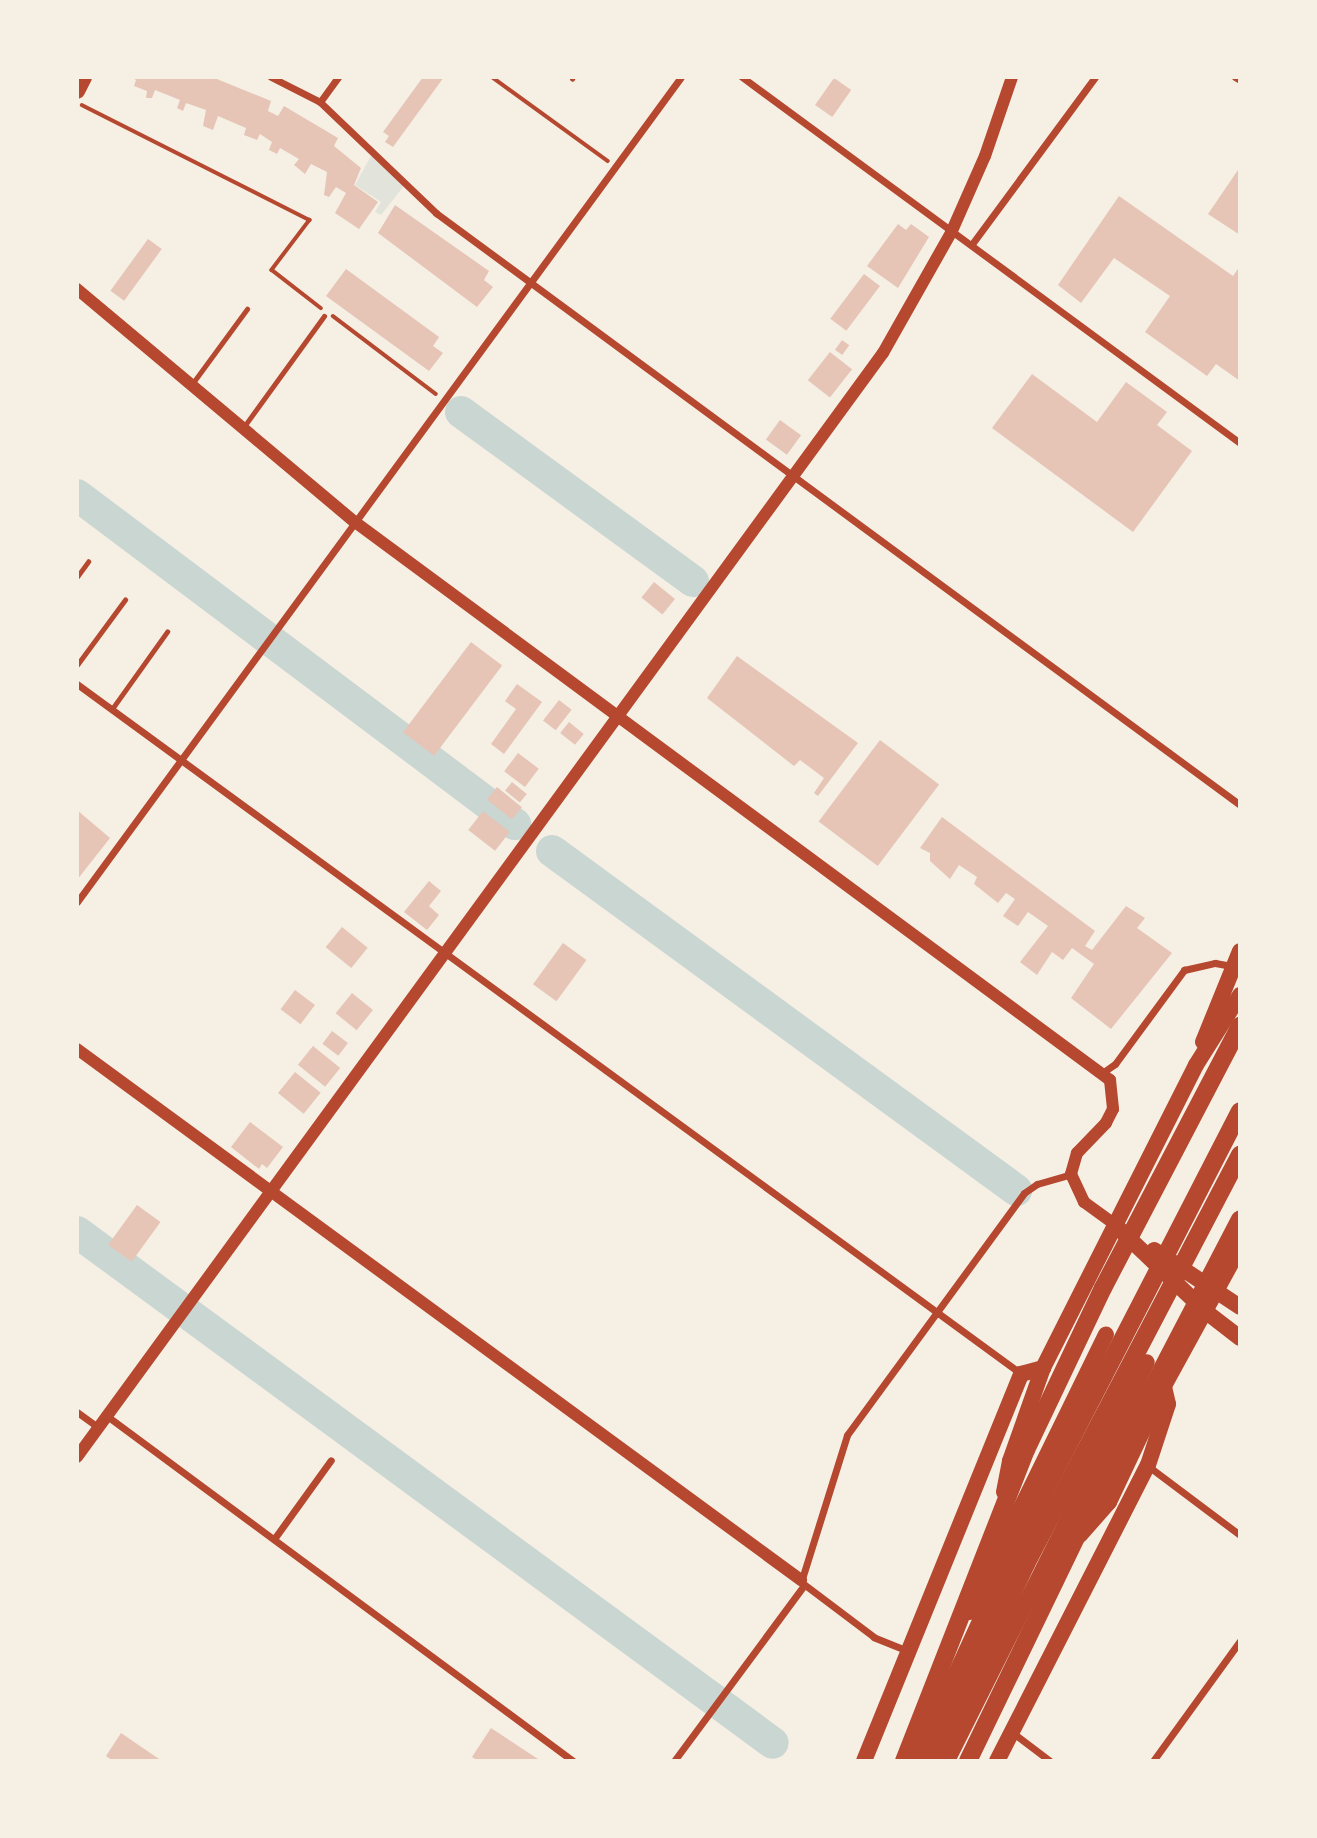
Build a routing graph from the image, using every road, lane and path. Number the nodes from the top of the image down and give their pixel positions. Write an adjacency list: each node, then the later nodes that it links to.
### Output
1 (84, 77): 11 (main road)
2 (271, 77): 12 (street)
3 (338, 77): 12 (street)
4 (492, 77): 14 (path)
5 (681, 77): 14 (street)
6 (742, 77): 15 (street)
7 (1012, 77): 15 (street)
8 (1095, 77): 16 (street)
9 (1235, 77): 10 (street)
10 (1240, 80)
11 (77, 91)
12 (320, 102): 17 (street)
13 (90, 109): 22 (path)
14 (615, 166): 17 (street)
15 (951, 233): 16 (street); 25 (street)
16 (972, 244): 24 (street)
17 (531, 283): 22 (street); 25 (street)
18 (77, 289): 21 (street)
19 (247, 309): 21 (lane)
20 (324, 316): 23 (lane)
21 (191, 385): 23 (street)
22 (445, 401): 26 (street)
23 (243, 428): 26 (street)
24 (1240, 443)
25 (795, 478): 34 (street); 36 (street)
26 (355, 522): 34 (street); 35 (street)
27 (88, 562): 28 (lane)
28 (77, 578)
29 (125, 600): 31 (lane)
30 (167, 632): 33 (lane)
31 (77, 665)
32 (77, 684): 33 (street)
33 (112, 709): 35 (street)
34 (620, 719): 39 (street); 45 (street)
35 (181, 760): 37 (street); 39 (street)
36 (1240, 805)
37 (77, 902)
38 (1240, 951): 40 (main road)
39 (446, 954): 49 (street); 56 (street)
40 (1232, 966): 44 (main road); 45 (street)
41 (1240, 995): 44 (main road)
42 (1240, 1026): 81 (highway)
43 (77, 1049): 49 (street)
44 (1196, 1065): 51 (main road)
45 (1102, 1073): 48 (street)
46 (1240, 1111): 82 (highway)
47 (1240, 1155): 83 (highway)
48 (1070, 1174): 51 (street); 56 (street)
49 (271, 1192): 64 (street); 72 (street)
50 (1240, 1219): 85 (highway)
51 (1114, 1224): 53 (main road); 55 (main road); 60 (main road)
52 (1240, 1247): 53 (main road)
53 (1216, 1290): 54 (main road); 55 (main road)
54 (1240, 1307)
55 (1205, 1311): 58 (main road); 62 (main road)
56 (937, 1314): 61 (street); 72 (street)
57 (1106, 1335): 71 (main road)
58 (1240, 1338)
59 (1147, 1362): 73 (main road)
60 (1043, 1368): 61 (main road); 71 (main road)
61 (1021, 1374): 75 (main road)
62 (1164, 1386): 68 (main road); 73 (main road)
63 (77, 1412): 65 (street)
64 (107, 1416): 65 (street); 70 (street)
65 (98, 1427): 66 (street)
66 (77, 1457)
67 (331, 1460): 70 (street)
68 (1147, 1465): 69 (street); 76 (main road)
69 (1240, 1535)
70 (274, 1539): 77 (street)
71 (989, 1573): 80 (main road)
72 (803, 1582): 75 (street); 78 (street)
73 (1030, 1590): 84 (main road)
74 (1240, 1641): 88 (street)
75 (911, 1652): 79 (main road)
76 (1013, 1733): 86 (main road); 87 (street)
77 (573, 1761)
78 (674, 1761)
79 (864, 1761)
80 (895, 1761)
81 (904, 1761)
82 (917, 1761)
83 (935, 1761)
84 (947, 1761)
85 (968, 1761)
86 (997, 1761)
87 (1050, 1761)
88 (1153, 1761)

